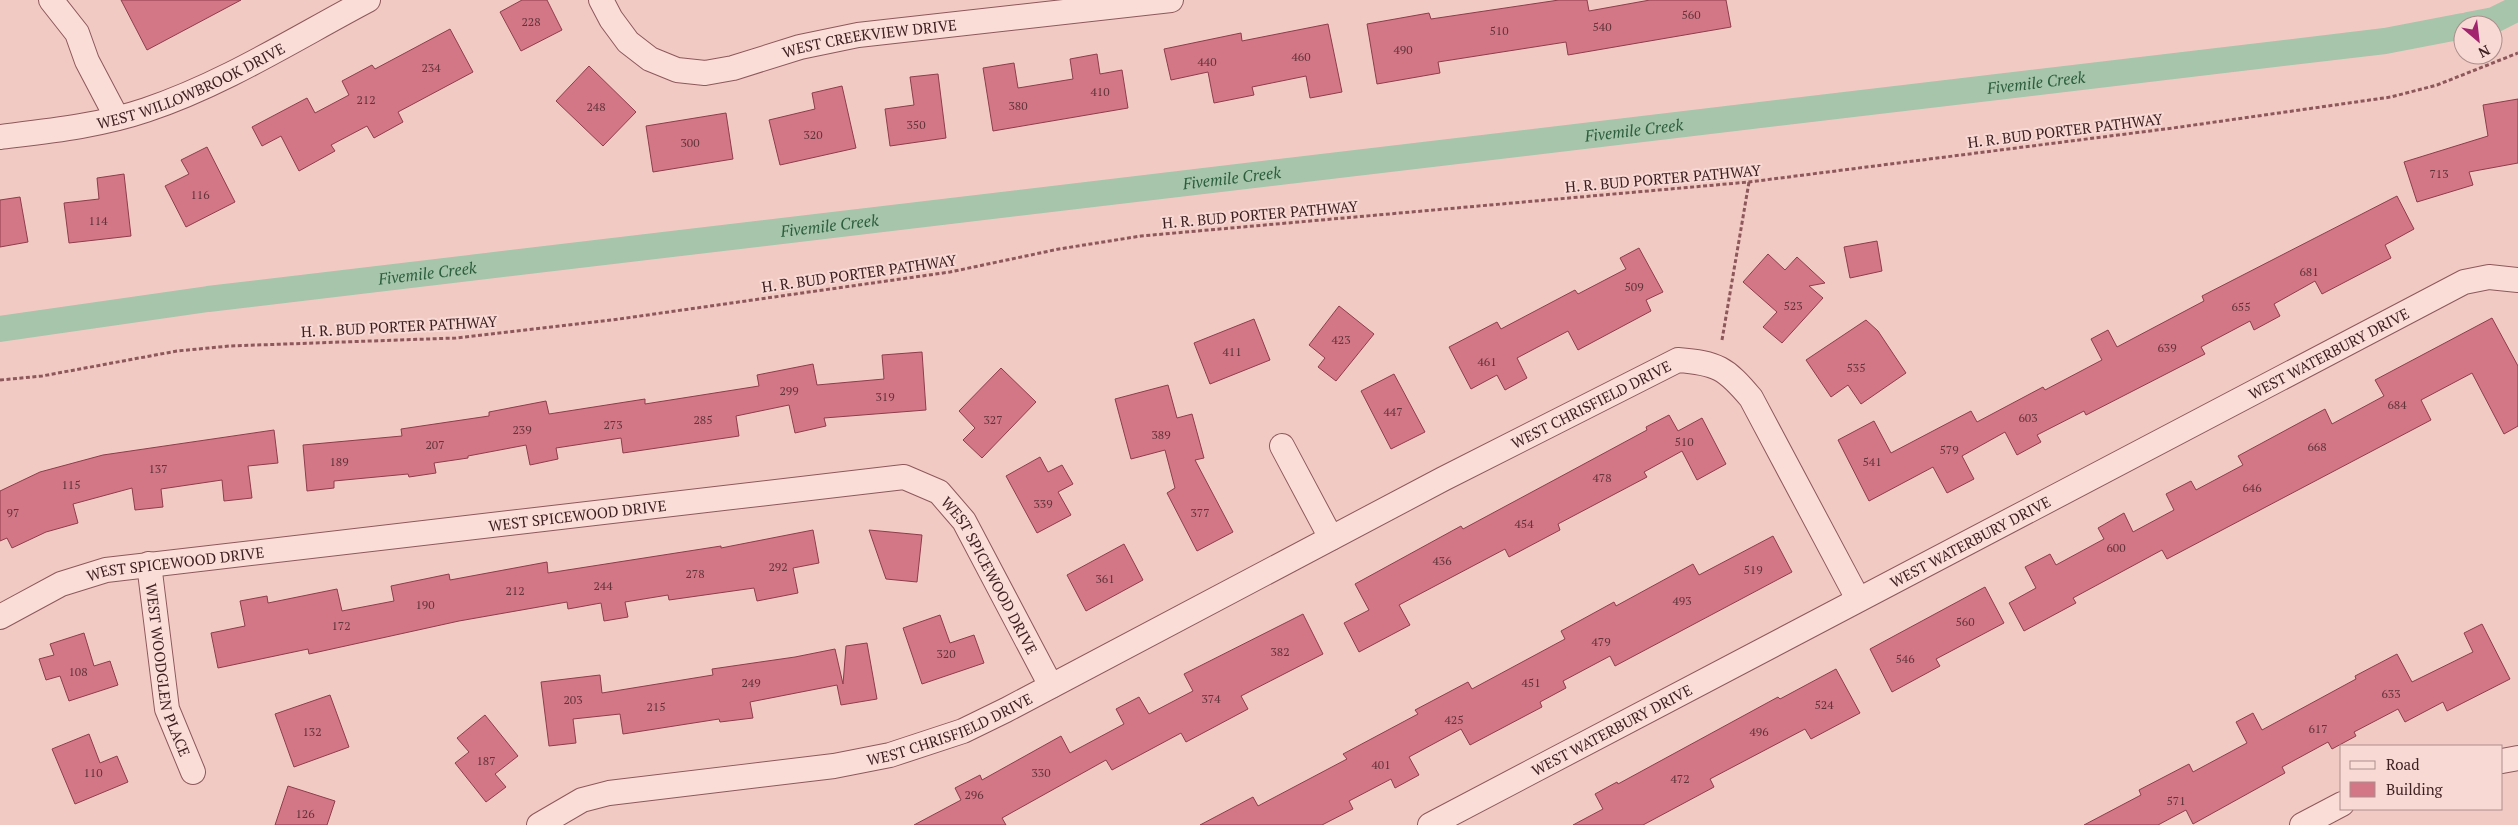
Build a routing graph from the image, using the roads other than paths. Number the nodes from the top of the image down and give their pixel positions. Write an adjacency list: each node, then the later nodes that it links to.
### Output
1 (51, 0): 5 (street)
2 (368, 0): 5 (street, WEST WILLOWBROOK DRIVE)
3 (600, 0): 4 (street, WEST CREEKVIEW DRIVE)
4 (1172, 0)
5 (118, 118): 6 (street, WEST WILLOWBROOK DRIVE)
6 (0, 137)
7 (2517, 279): 11 (street, WEST WATERBURY DRIVE)
8 (1282, 446): 9 (street)
9 (1331, 538): 11 (street, WEST CHRISFIELD DRIVE); 13 (street, WEST CHRISFIELD DRIVE)
10 (149, 564): 12 (street, WEST SPICEWOOD DRIVE); 13 (street, WEST SPICEWOOD DRIVE); 16 (street, WEST WOODGLEN PLACE)
11 (1858, 599): 19 (street, WEST WATERBURY DRIVE)
12 (0, 617)
13 (1051, 686): 18 (street, WEST CHRISFIELD DRIVE)
14 (2518, 758): 15 (street)
15 (2503, 761)
16 (193, 772)
17 (2340, 805): 20 (street)
18 (539, 825)
19 (1430, 825)
20 (2302, 825)

